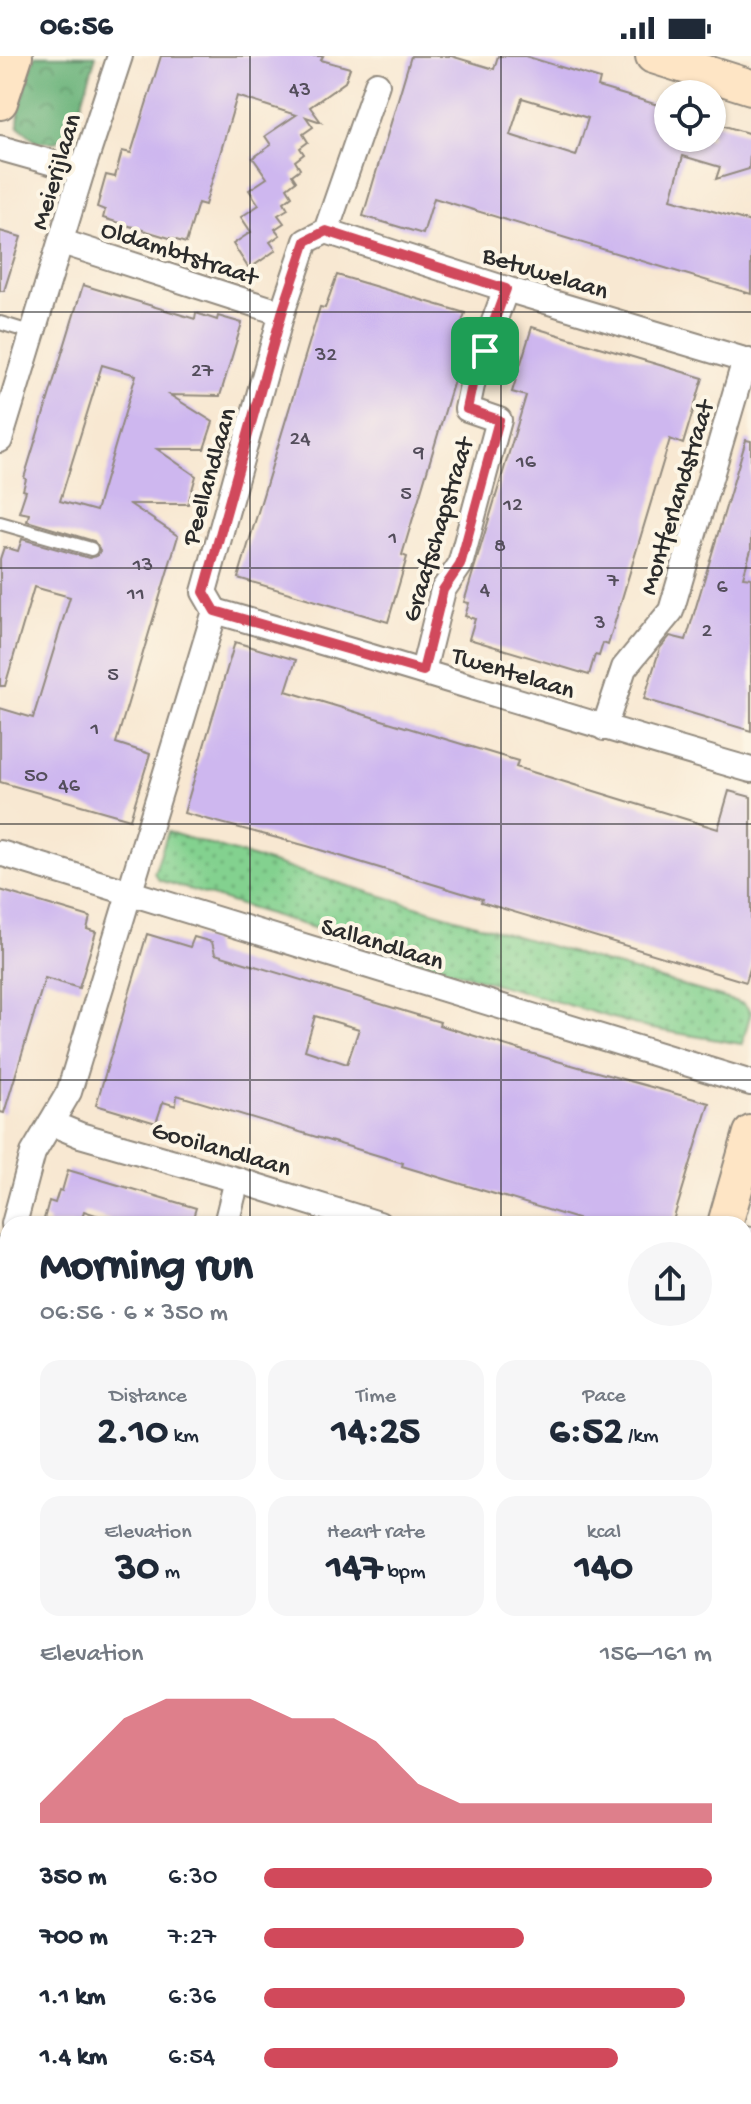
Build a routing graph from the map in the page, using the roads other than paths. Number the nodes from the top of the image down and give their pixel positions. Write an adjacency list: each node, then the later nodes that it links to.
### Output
1 (15, 56): 6 (street)
2 (120, 56): 8 (street, Meierijlaan)
3 (653, 56): 5 (street)
4 (377, 84): 9 (street, Peellandlaan)
5 (751, 87)
6 (0, 102)
7 (0, 148): 8 (street)
8 (82, 171): 10 (street, Meierijlaan)
9 (326, 231): 11 (street, Betuwelaan); 12 (street, Peellandlaan)
10 (62, 242): 12 (street, Oldambtstraat); 14 (street, Meierijlaan)
11 (506, 289): 15 (street, Betuwelaan); 20 (street, Graafschapstraat)
12 (282, 313): 19 (street, Peellandlaan)
13 (0, 323): 14 (lane)
14 (33, 333): 16 (street, Meierijlaan)
15 (748, 361): 21 (street, Montferlandstraat)
16 (0, 440)
17 (0, 523): 18 (lane)
18 (91, 549)
19 (215, 611): 20 (street, Twentelaan); 24 (street, Peellandlaan)
20 (423, 671): 21 (street, Twentelaan)
21 (604, 728): 22 (street, Twentelaan)
22 (751, 770)
23 (0, 853): 24 (street, Sallandlaan)
24 (128, 894): 25 (street, Sallandlaan); 26 (street, Peellandlaan)
25 (751, 1083)
26 (51, 1123): 28 (street, Gooilandlaan); 29 (street, Peellandlaan)
27 (751, 1133): 32 (street)
28 (237, 1180): 30 (street); 31 (street, Gooilandlaan)
29 (16, 1216)
30 (228, 1216)
31 (353, 1216)
32 (727, 1216)

